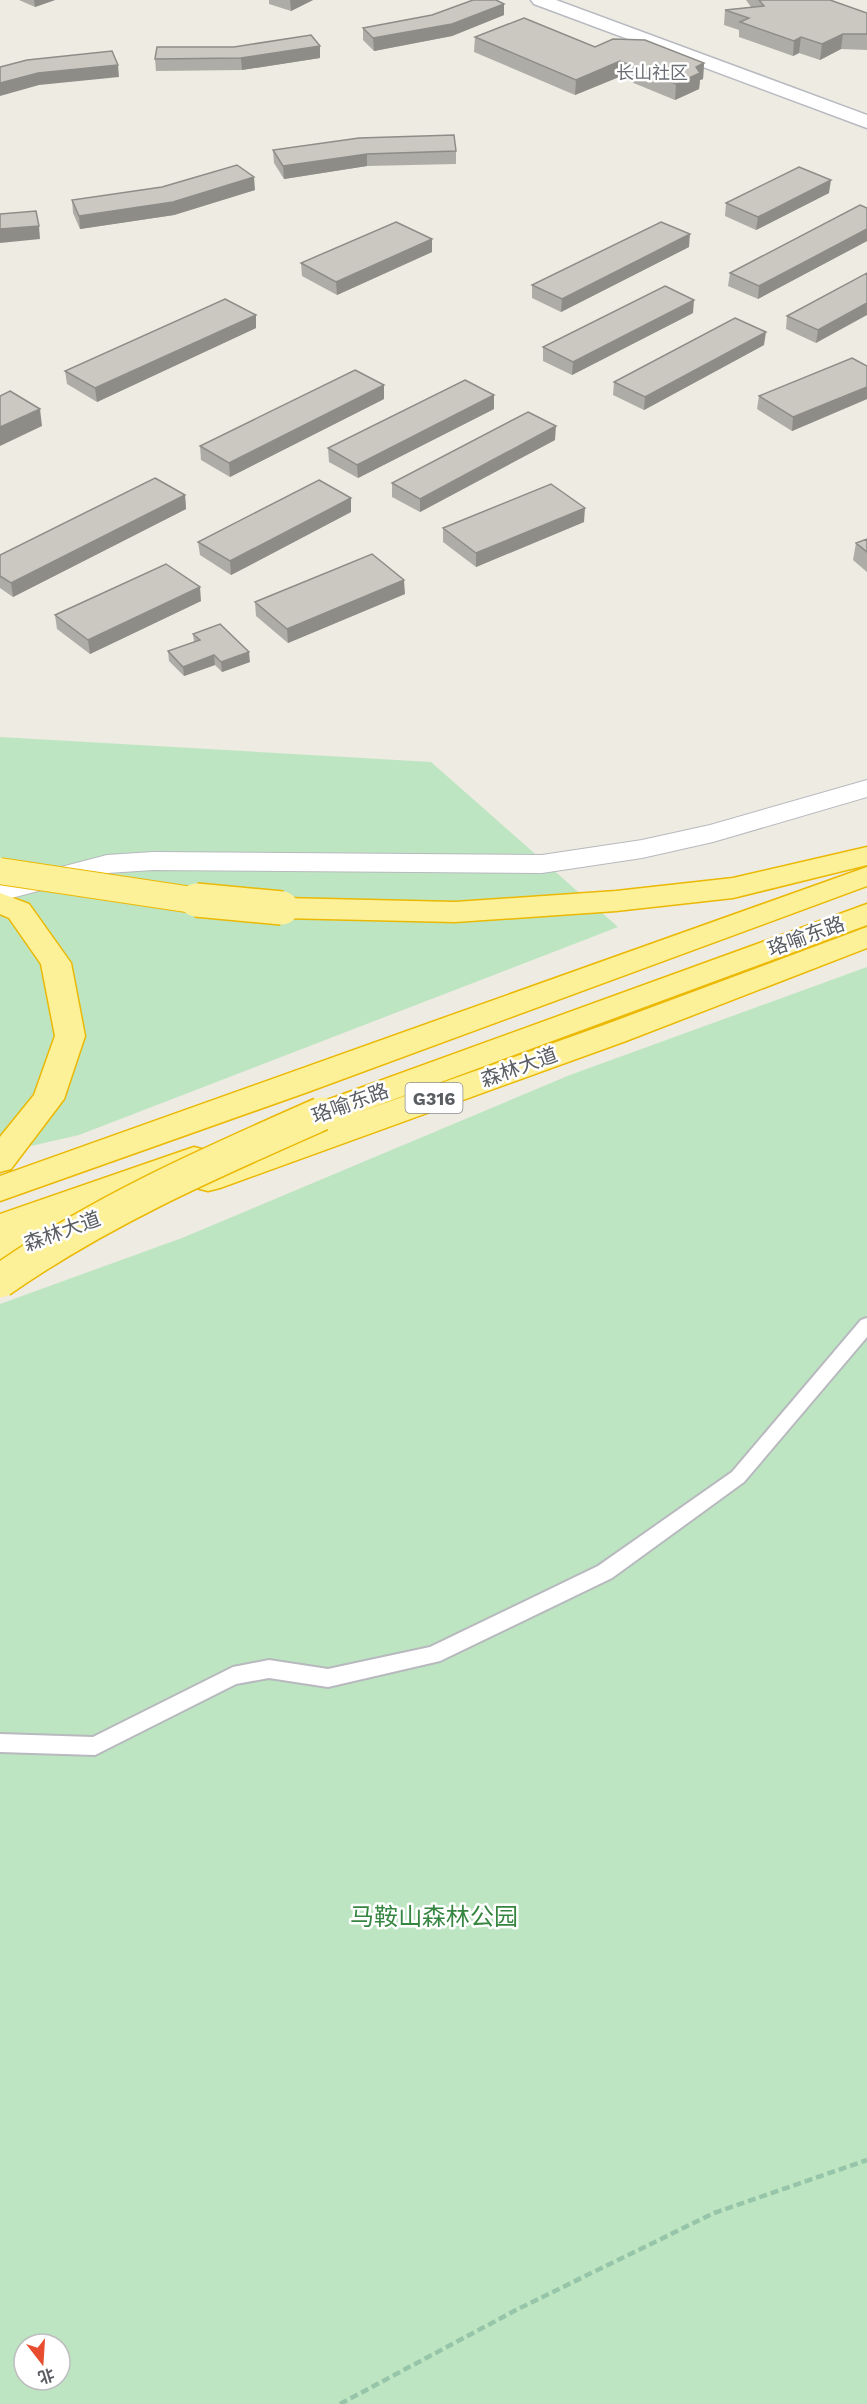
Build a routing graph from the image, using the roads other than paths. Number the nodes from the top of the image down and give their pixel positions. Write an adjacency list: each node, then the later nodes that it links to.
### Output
1 (540, 0): 2 (main road)
2 (858, 113)
3 (867, 788): 7 (street)
4 (867, 856): 5 (highway, bridge)
5 (0, 871)
6 (867, 876): 12 (highway)
7 (0, 892)
8 (0, 903): 11 (highway)
9 (862, 923): 10 (highway, 珞喻东路 / G316); 14 (highway, 森林大道 / G316)
10 (321, 1114): 13 (highway, 珞喻东路 / G316, bridge); 15 (highway, bridge)
11 (0, 1160)
12 (0, 1189)
13 (0, 1227)
14 (0, 1253)
15 (0, 1281)
16 (867, 1325): 17 (lane)
17 (0, 1743)

